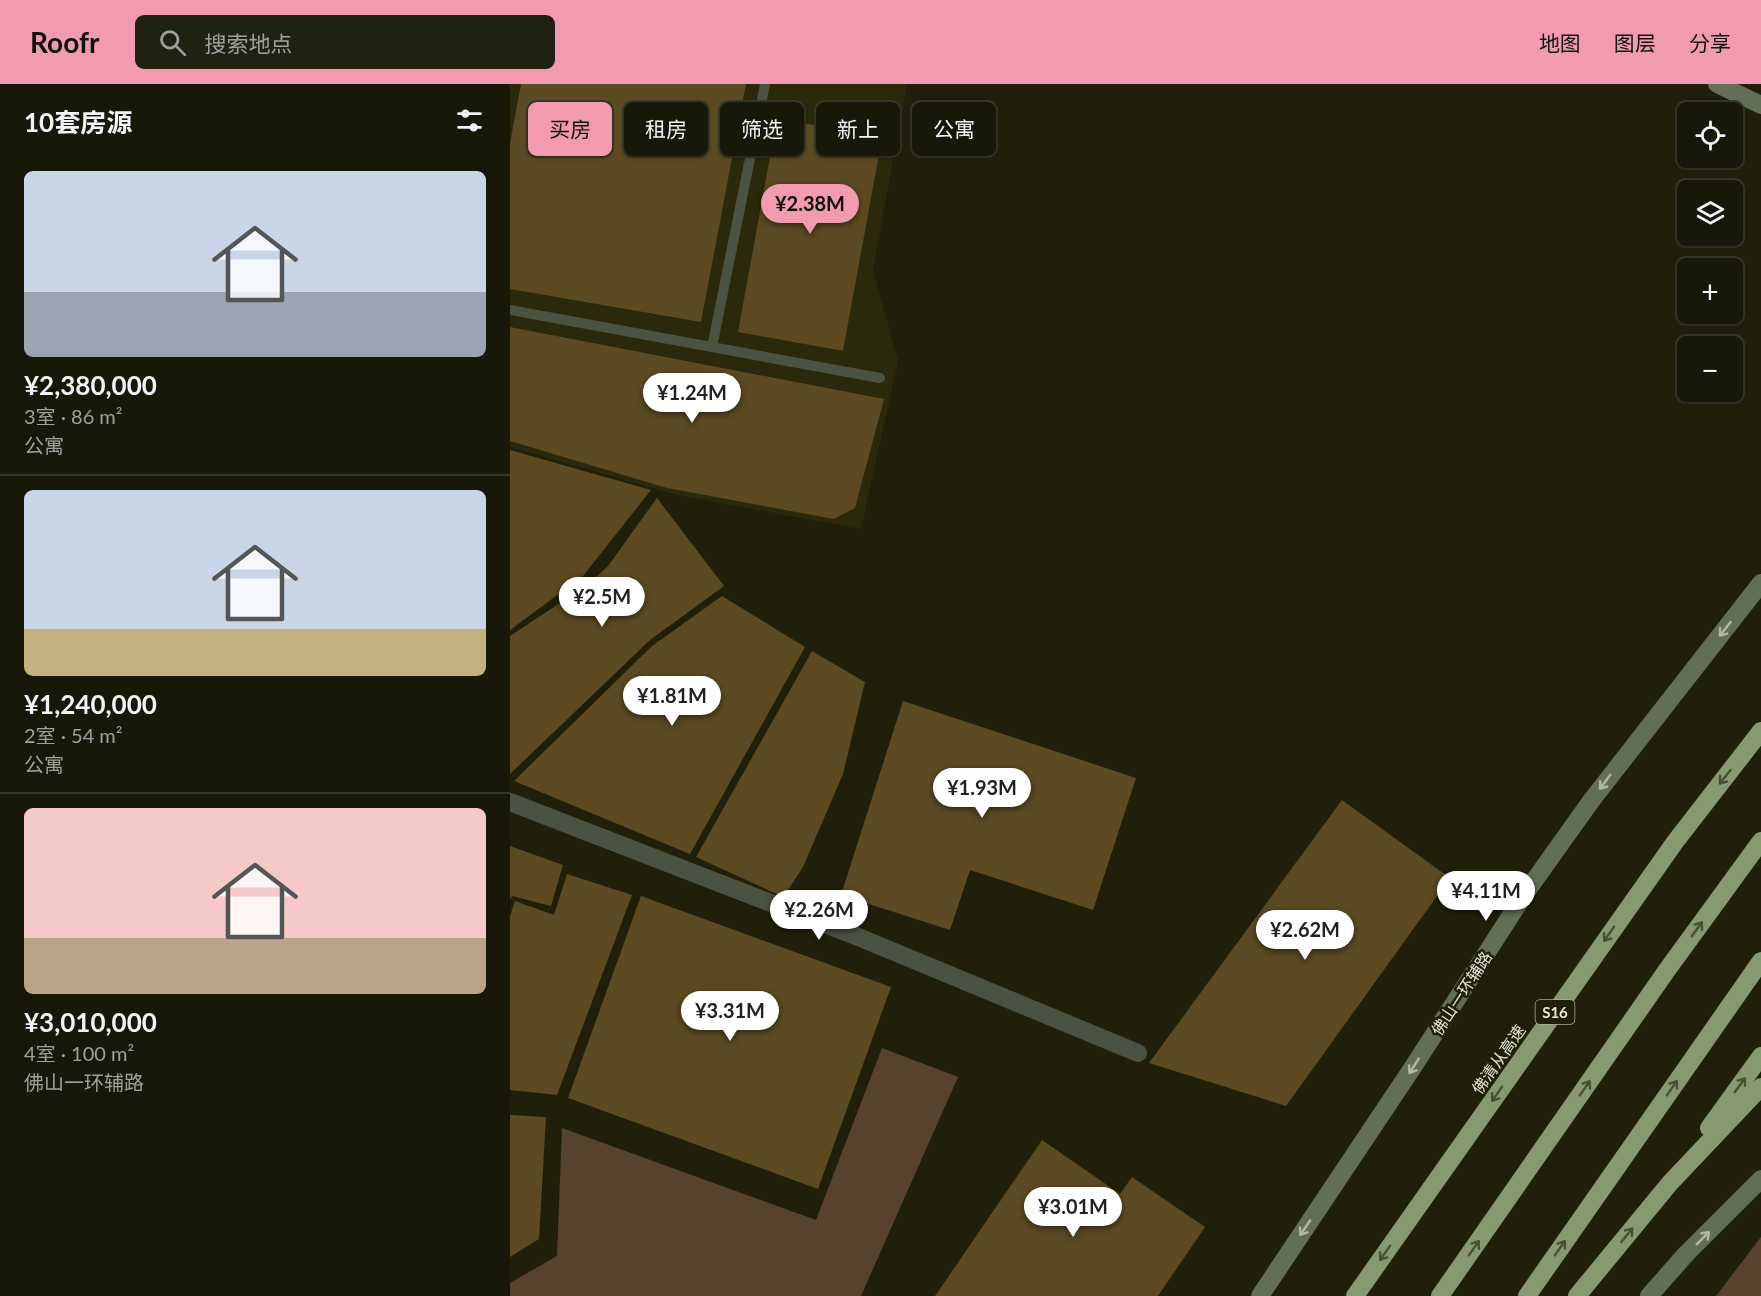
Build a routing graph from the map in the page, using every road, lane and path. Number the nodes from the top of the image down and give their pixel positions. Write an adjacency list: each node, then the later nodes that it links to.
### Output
1 (765, 84): 5 (lane)
2 (1717, 84): 3 (main road)
3 (1761, 105)
4 (510, 310): 5 (lane)
5 (712, 347): 6 (lane)
6 (880, 378)
7 (1761, 583): 17 (main road, 佛山一环辅路, one-way to 17)
8 (1761, 731): 18 (highway, 佛清从高速 / S16, one-way to 18)
9 (510, 802): 12 (street)
10 (1761, 841): 19 (highway, one-way to 10)
11 (1761, 961): 20 (highway, one-way to 11)
12 (1138, 1053)
13 (1761, 1056): 16 (highway, one-way to 13)
14 (1761, 1087): 16 (highway)
15 (1761, 1179): 22 (main road, one-way to 15)
16 (1670, 1183): 21 (highway, one-way to 16)
17 (1260, 1296)
18 (1355, 1296)
19 (1440, 1296)
20 (1527, 1296)
21 (1577, 1296)
22 (1649, 1296)

